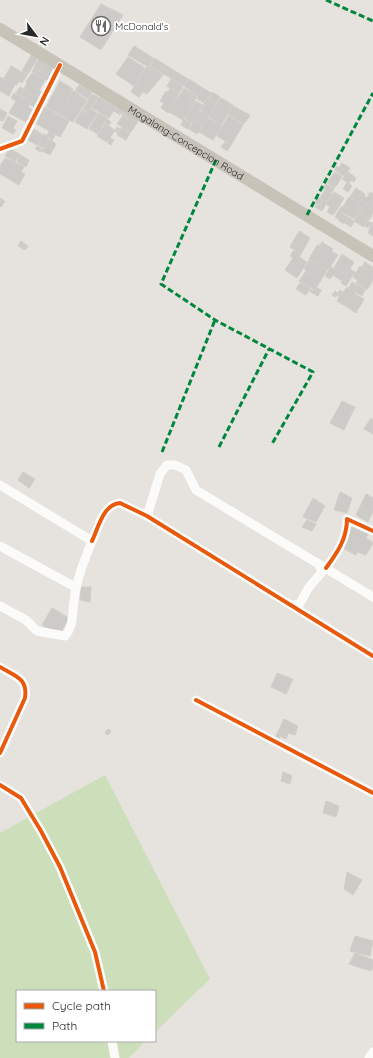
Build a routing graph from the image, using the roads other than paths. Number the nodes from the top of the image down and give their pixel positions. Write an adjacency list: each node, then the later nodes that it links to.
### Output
1 (0, 29): 2 (main road, Magalang-Concepcion Road)
2 (60, 65): 3 (street); 4 (main road, Magalang-Concepcion Road)
3 (0, 150)
4 (373, 256)
5 (0, 485): 8 (street)
6 (147, 516): 8 (street); 10 (street); 13 (street)
7 (373, 531): 10 (street)
8 (92, 541): 11 (street)
9 (0, 546): 11 (street)
10 (322, 565): 12 (street); 13 (street)
11 (74, 587): 14 (street)
12 (373, 597)
13 (291, 605): 15 (street)
14 (0, 606)
15 (373, 656)
16 (0, 667): 18 (street)
17 (196, 700): 20 (street)
18 (0, 753)
19 (0, 785): 21 (street)
20 (373, 793)
21 (104, 990)
22 (112, 1042): 24 (street)
23 (373, 1052): 25 (street)
24 (115, 1058)
25 (369, 1058)

